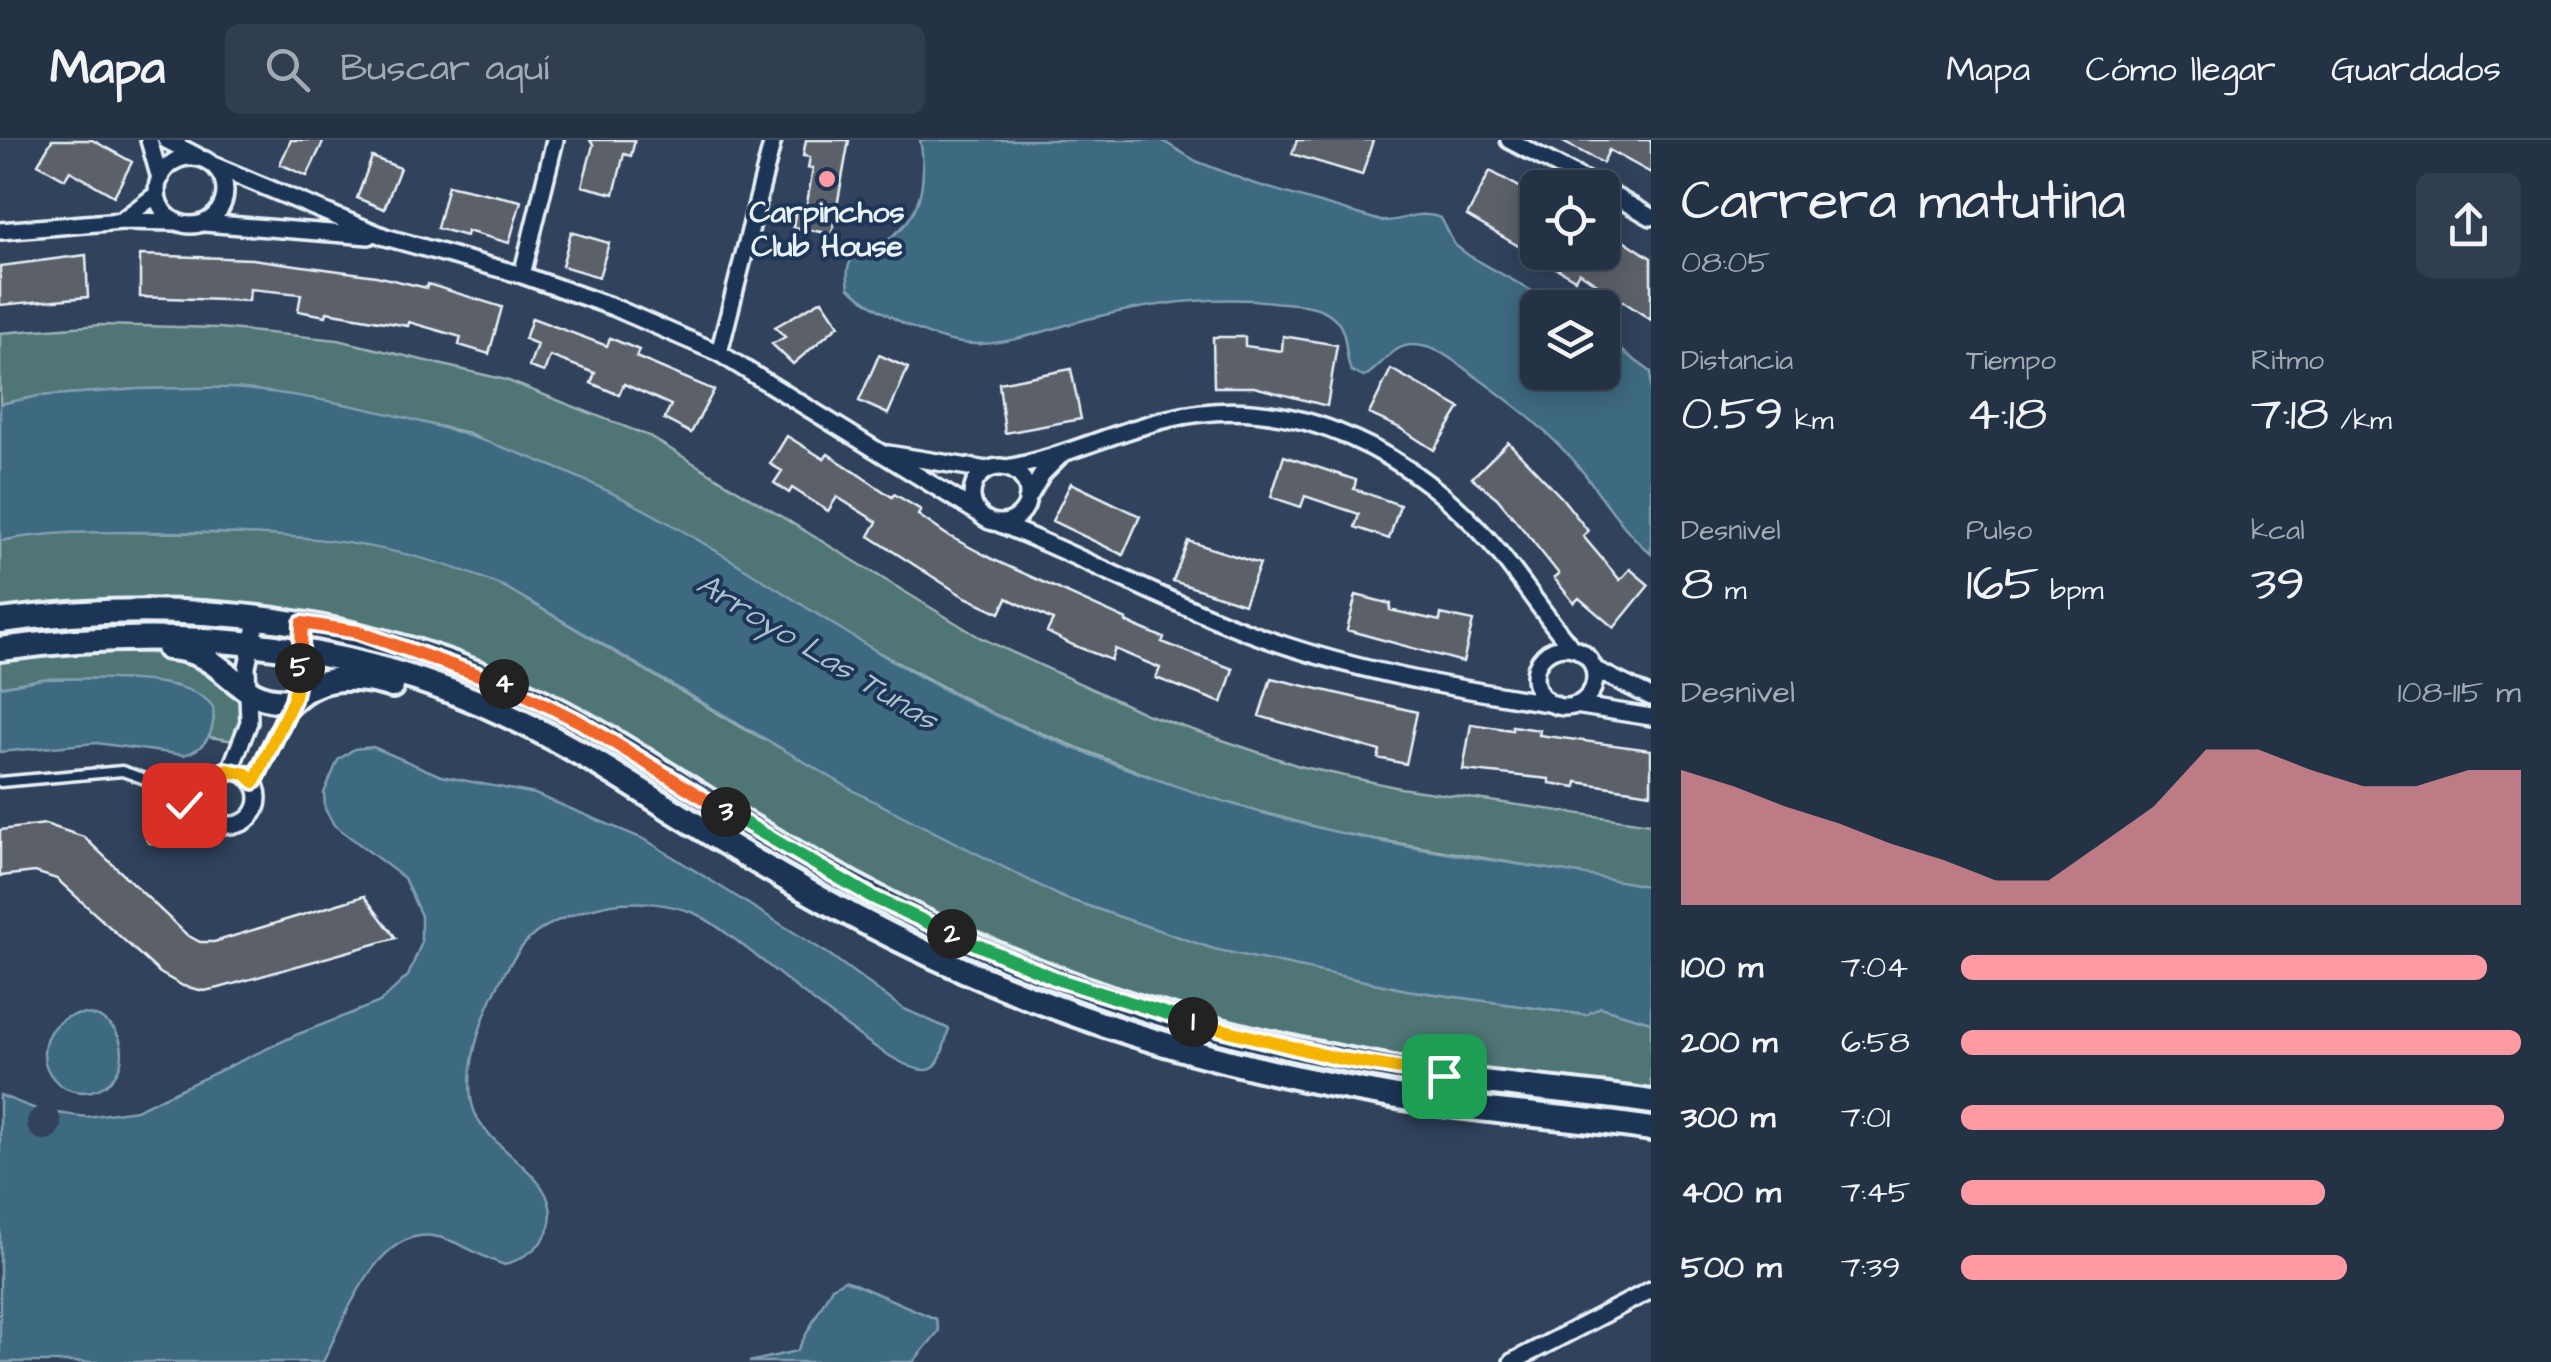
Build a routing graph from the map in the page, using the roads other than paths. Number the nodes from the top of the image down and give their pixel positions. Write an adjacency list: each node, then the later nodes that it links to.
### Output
1 (148, 140): 8 (street)
2 (166, 140): 6 (street)
3 (556, 140): 16 (street)
4 (773, 140): 17 (street)
5 (1509, 140): 7 (street)
6 (206, 162): 8 (street); 13 (street); 15 (street)
7 (1566, 170)
8 (158, 186): 11 (street); 12 (street)
9 (1620, 199): 10 (street)
10 (1651, 217)
11 (120, 221): 12 (street); 14 (street)
12 (176, 222): 13 (street)
13 (204, 223): 15 (street)
14 (0, 231)
15 (384, 237): 16 (street)
16 (522, 275): 17 (street)
17 (718, 354): 18 (street)
18 (879, 452): 21 (street); 23 (street)
19 (1062, 454): 20 (street); 22 (street); 26 (street)
20 (1007, 468): 21 (street); 22 (street)
21 (987, 470): 23 (street)
22 (1025, 504): 24 (street); 25 (street)
23 (980, 514): 24 (street)
24 (998, 523): 25 (street)
25 (1034, 537): 39 (street)
26 (1542, 613): 32 (street); 35 (street)
27 (258, 616): 28 (street); 29 (street); 30 (street)
28 (0, 621)
29 (302, 623): 34 (street); 54 (street)
30 (255, 643): 31 (street); 34 (street); 38 (street)
31 (35, 644): 33 (street); 38 (street)
32 (1572, 648): 35 (street); 36 (street)
33 (0, 649)
34 (300, 650): 41 (street); 45 (street)
35 (1542, 658): 37 (street)
36 (1594, 670): 40 (street); 43 (street)
37 (1536, 679): 39 (street); 42 (street)
38 (247, 692): 41 (street); 46 (street)
39 (1498, 696): 42 (street)
40 (1651, 697)
41 (293, 700): 45 (street); 48 (street)
42 (1554, 704): 43 (street)
43 (1575, 705): 44 (street)
44 (1651, 718)
45 (567, 746): 55 (street)
46 (230, 770): 48 (street); 49 (street)
47 (0, 782): 50 (lane)
48 (254, 782): 52 (street)
49 (208, 783): 50 (lane); 52 (street)
50 (168, 786): 51 (lane)
51 (184, 805): 52 (lane); 53 (lane)
52 (207, 813)
53 (152, 837)
54 (1651, 1102)
55 (1651, 1129)
56 (1651, 1290): 57 (street)
57 (1512, 1362)

